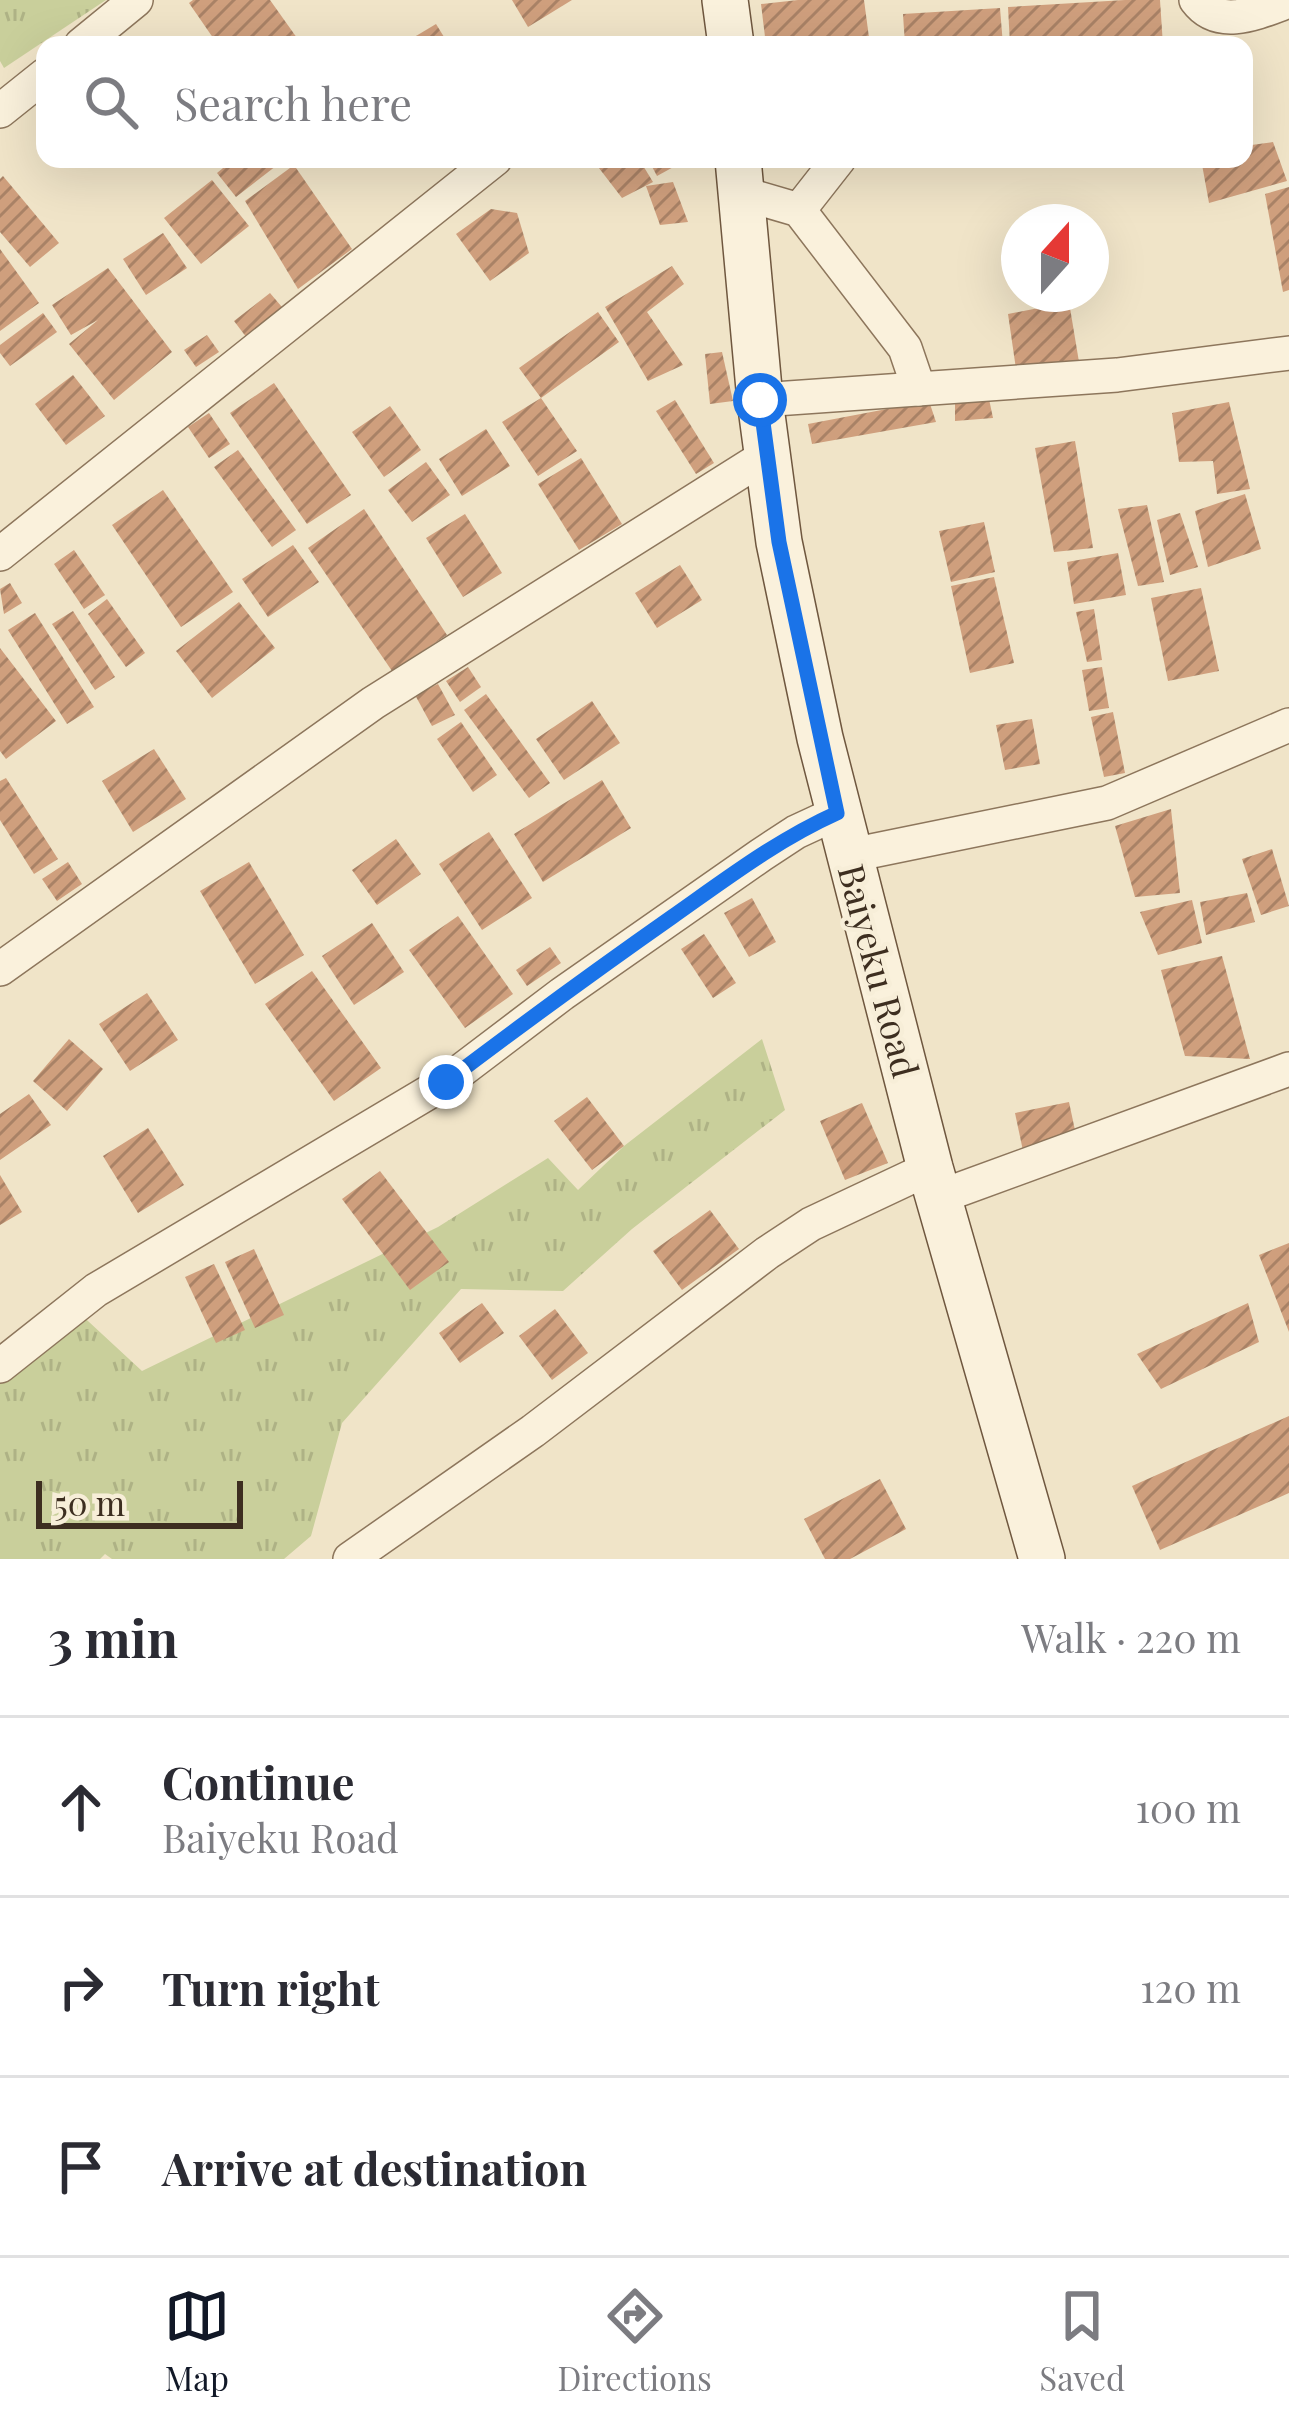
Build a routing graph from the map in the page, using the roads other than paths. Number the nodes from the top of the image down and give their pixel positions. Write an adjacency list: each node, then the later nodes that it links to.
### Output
1 (136, 0): 5 (street)
2 (725, 0): 6 (main road)
3 (1196, 0): 4 (street)
4 (1289, 2)
5 (92, 36)
6 (729, 36)
7 (36, 82): 8 (street)
8 (0, 111)
9 (484, 168): 17 (street)
10 (832, 168): 12 (street)
11 (739, 176): 12 (street); 15 (main road, Baiyeku Road)
12 (799, 210): 14 (street)
13 (1289, 353): 14 (street)
14 (920, 388): 15 (street)
15 (760, 400): 16 (main road, Baiyeku Road)
16 (767, 455): 19 (main road, Baiyeku Road); 20 (street)
17 (0, 554)
18 (1289, 725): 19 (street)
19 (842, 834): 22 (main road, Baiyeku Road); 23 (street)
20 (0, 969)
21 (1289, 1069): 22 (street)
22 (934, 1182): 24 (street); 25 (main road, Baiyeku Road)
23 (0, 1366)
24 (350, 1559)
25 (1042, 1559)

